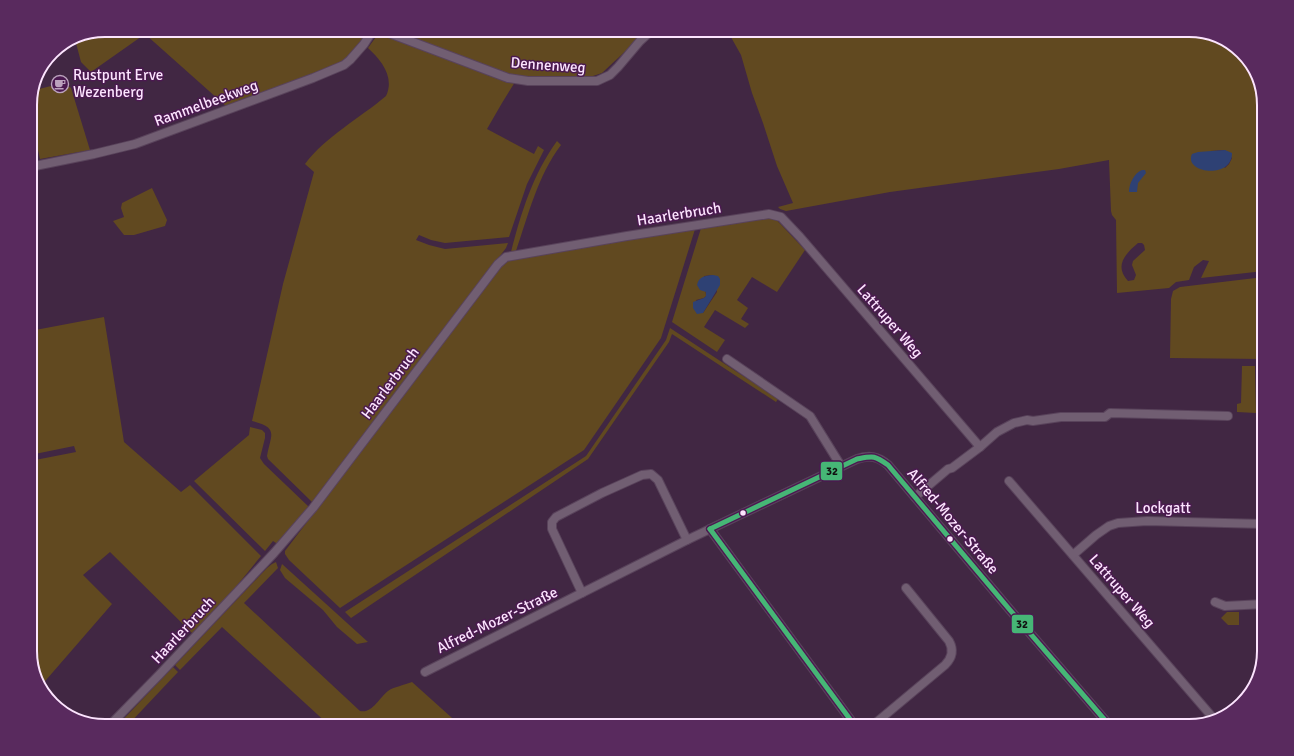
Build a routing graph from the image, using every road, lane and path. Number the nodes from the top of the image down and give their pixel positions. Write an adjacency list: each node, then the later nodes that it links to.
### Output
1 (368, 37): 4 (street, Rammelbeekweg)
2 (400, 37): 3 (street, Dennenweg)
3 (644, 37)
4 (37, 166)
5 (776, 215): 8 (street, Lattruper Weg); 22 (street, Haarlerbruch)
6 (727, 359): 9 (street)
7 (1228, 416): 8 (street)
8 (980, 447): 11 (street)
9 (842, 466): 11 (street, Alfred-Mozer-Straße); 13 (street, Alfred-Mozer-Straße)
10 (1009, 481): 15 (street, Lattruper Weg)
11 (915, 497): 25 (street, Alfred-Mozer-Straße)
12 (1257, 524): 15 (street, Lockgatt)
13 (710, 529): 14 (street, Alfred-Mozer-Straße); 23 (street)
14 (687, 540): 17 (street, Alfred-Mozer-Straße); 17 (street, Alfred-Mozer-Straße)
15 (1073, 555): 21 (street, Lattruper Weg)
16 (906, 588): 24 (street)
17 (582, 593): 20 (street, Alfred-Mozer-Straße)
18 (1215, 602): 19 (street)
19 (1257, 604)
20 (425, 672)
21 (1211, 715)
22 (117, 719)
23 (850, 719)
24 (880, 719)
25 (1104, 719)

